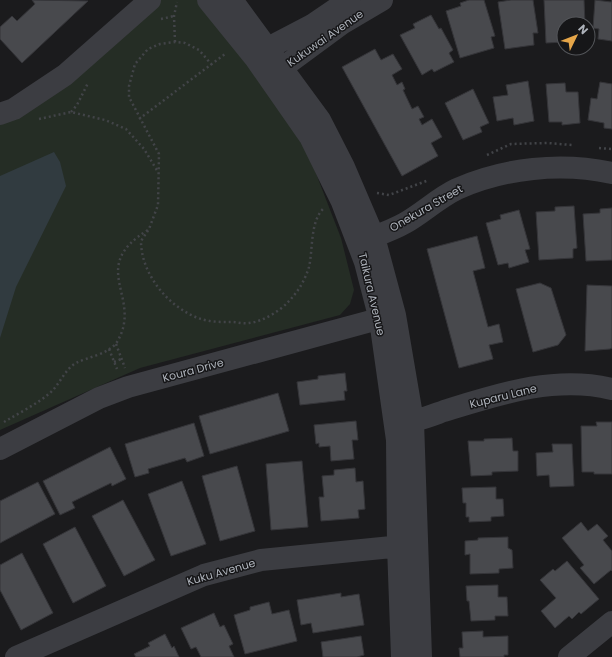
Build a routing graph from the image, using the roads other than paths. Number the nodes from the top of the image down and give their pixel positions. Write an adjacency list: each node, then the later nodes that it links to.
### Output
1 (150, 0): 8 (street)
2 (208, 0): 6 (street, Taikura Avenue)
3 (232, 0): 6 (street, Taikura Avenue)
4 (349, 0): 6 (street, Kukuwai Avenue)
5 (382, 0): 7 (street, Kukuwai Avenue)
6 (261, 53): 7 (street, Taikura Avenue)
7 (276, 73): 10 (street, Taikura Avenue)
8 (0, 114)
9 (612, 173): 10 (street, Onekura Street)
10 (366, 240): 11 (street, Taikura Avenue)
11 (388, 317): 13 (street, Taikura Avenue); 14 (street, Koura Drive)
12 (612, 389): 13 (street, Kuparu Lane)
13 (404, 423): 15 (street, Taikura Avenue)
14 (0, 448)
15 (408, 546): 17 (street, Kuku Avenue); 18 (street, Taikura Avenue); 19 (street, Taikura Avenue)
16 (612, 622): 20 (street)
17 (16, 657)
18 (402, 657)
19 (421, 657)
20 (569, 657)

